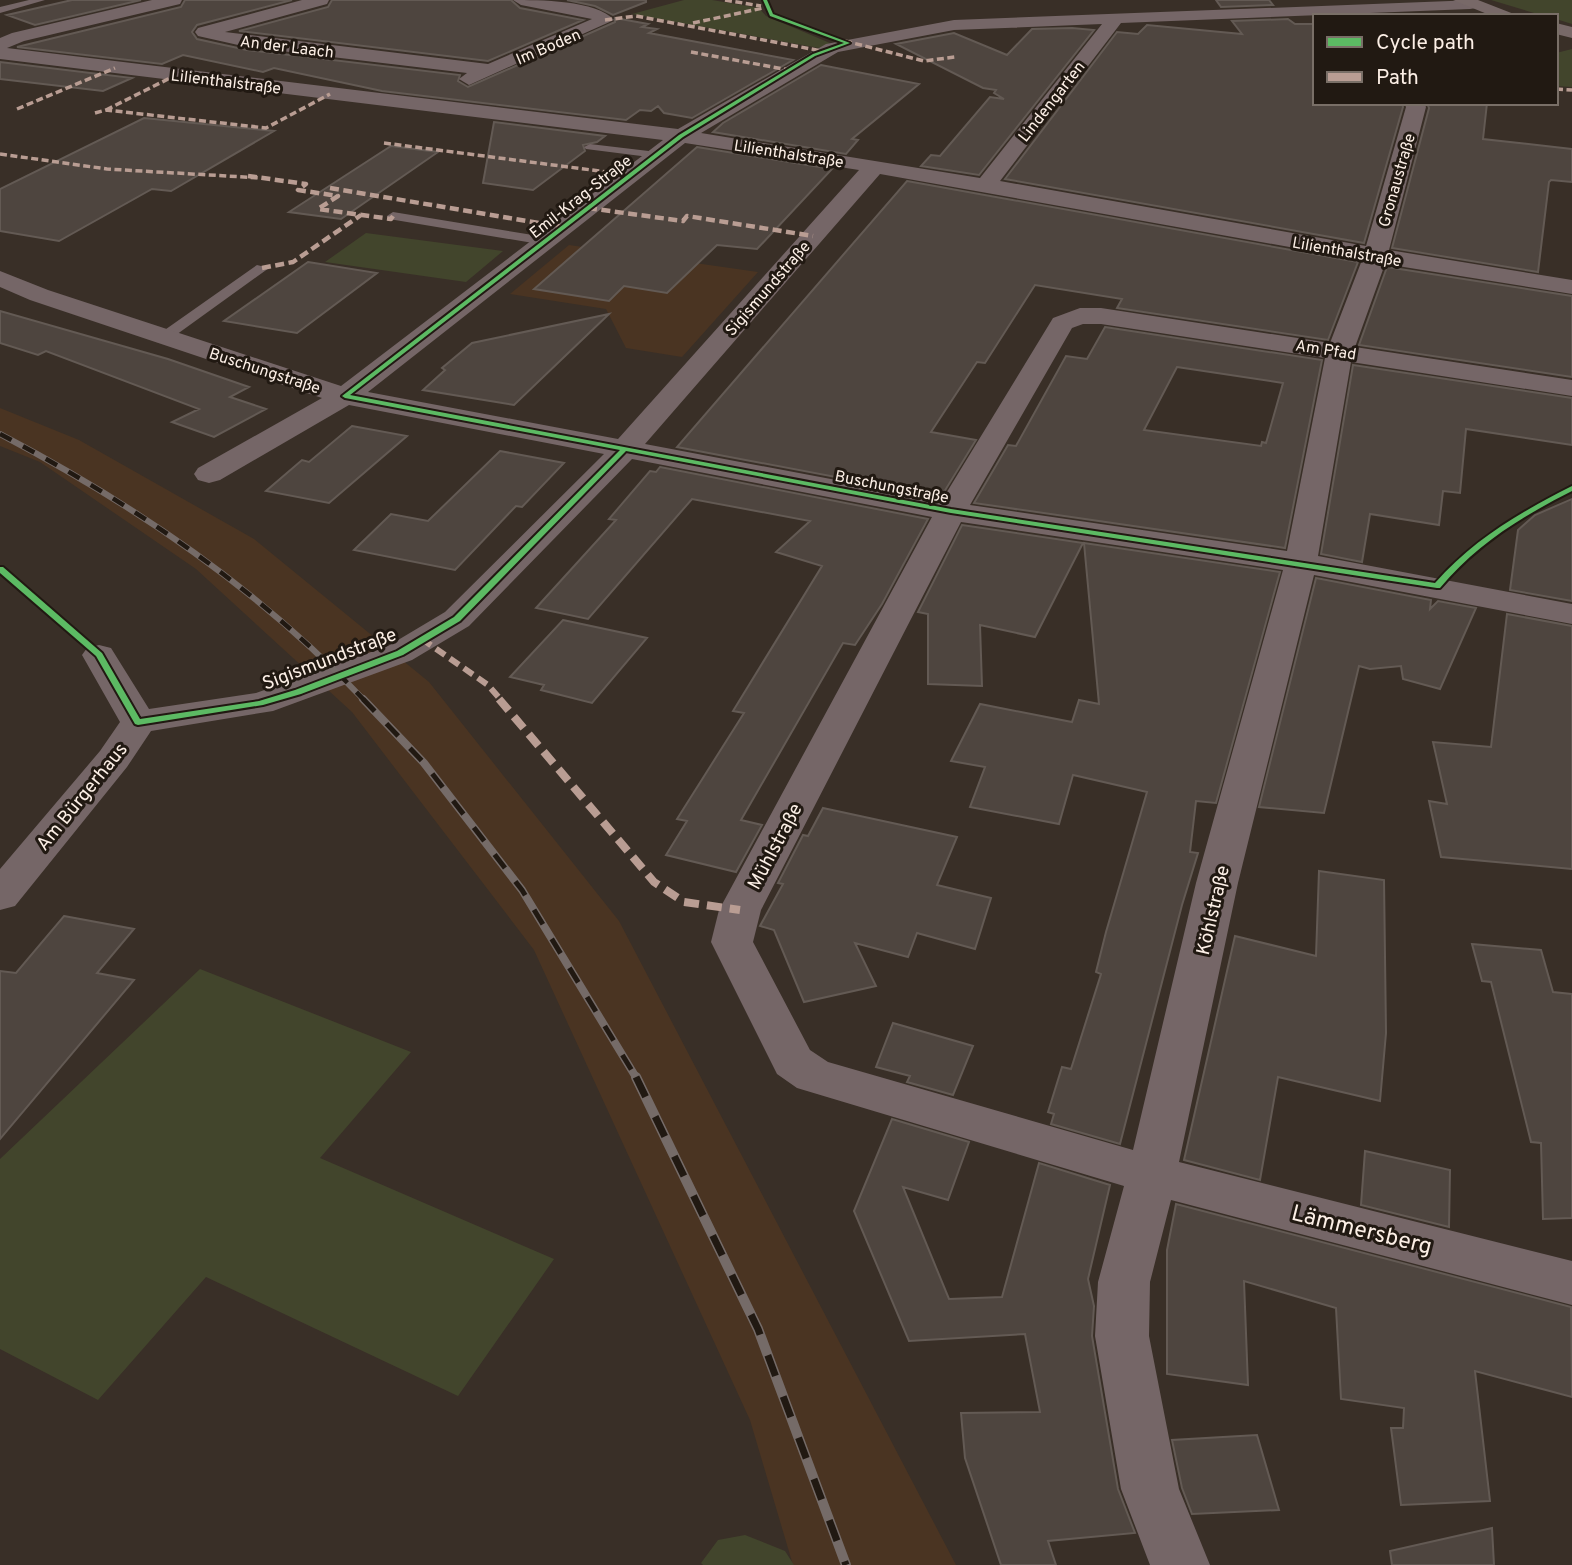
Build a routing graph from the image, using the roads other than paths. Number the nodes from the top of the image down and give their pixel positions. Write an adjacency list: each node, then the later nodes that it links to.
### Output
1 (40, 0): 6 (lane)
2 (174, 0): 9 (street)
3 (321, 0): 11 (street, An der Laach)
4 (521, 0): 11 (street, Im Boden)
5 (1465, 2): 7 (street); 8 (street, Emil-Krag-Straße)
6 (0, 10)
7 (1504, 14)
8 (1117, 17): 14 (street, Emil-Krag-Straße); 18 (street, Lindengarten)
9 (0, 45)
10 (0, 54): 12 (street, Lilienthalstraße)
11 (492, 70): 12 (street, Im Boden)
12 (408, 103): 14 (street, Lilienthalstraße)
13 (1415, 105): 21 (street, Gronaustraße)
14 (681, 136): 16 (street, Emil-Krag-Straße); 17 (street, Lilienthalstraße)
15 (590, 147): 16 (lane)
16 (657, 155): 20 (street, Emil-Krag-Straße)
17 (874, 167): 18 (street, Lilienthalstraße); 30 (street, Sigismundstraße)
18 (986, 185): 21 (street, Lilienthalstraße)
19 (393, 216): 20 (lane)
20 (545, 241): 29 (street, Emil-Krag-Straße)
21 (1375, 257): 24 (street, Lilienthalstraße); 27 (street, Köhlstraße)
22 (262, 268): 26 (lane)
23 (0, 278): 26 (street, Buschungstraße)
24 (1572, 287)
25 (1080, 316): 27 (street, Am Pfad); 32 (street, Mühlstraße)
26 (164, 337): 29 (street, Buschungstraße)
27 (1340, 351): 28 (street, Am Pfad); 33 (street, Köhlstraße)
28 (1572, 388)
29 (345, 396): 30 (street, Buschungstraße); 31 (street, Emil-Krag-Straße)
30 (624, 450): 32 (street, Buschungstraße); 36 (street, Sigismundstraße)
31 (209, 474)
32 (951, 511): 33 (street, Buschungstraße); 38 (street, Mühlstraße)
33 (1301, 563): 34 (street, Buschungstraße); 38 (street, Köhlstraße)
34 (1572, 614)
35 (99, 655): 36 (street, Am Bürgerhaus)
36 (138, 722): 37 (street, Am Bürgerhaus)
37 (0, 896)
38 (1152, 1175): 39 (street, Lämmersberg); 40 (street, Köhlstraße)
39 (1572, 1283)
40 (1180, 1565)

